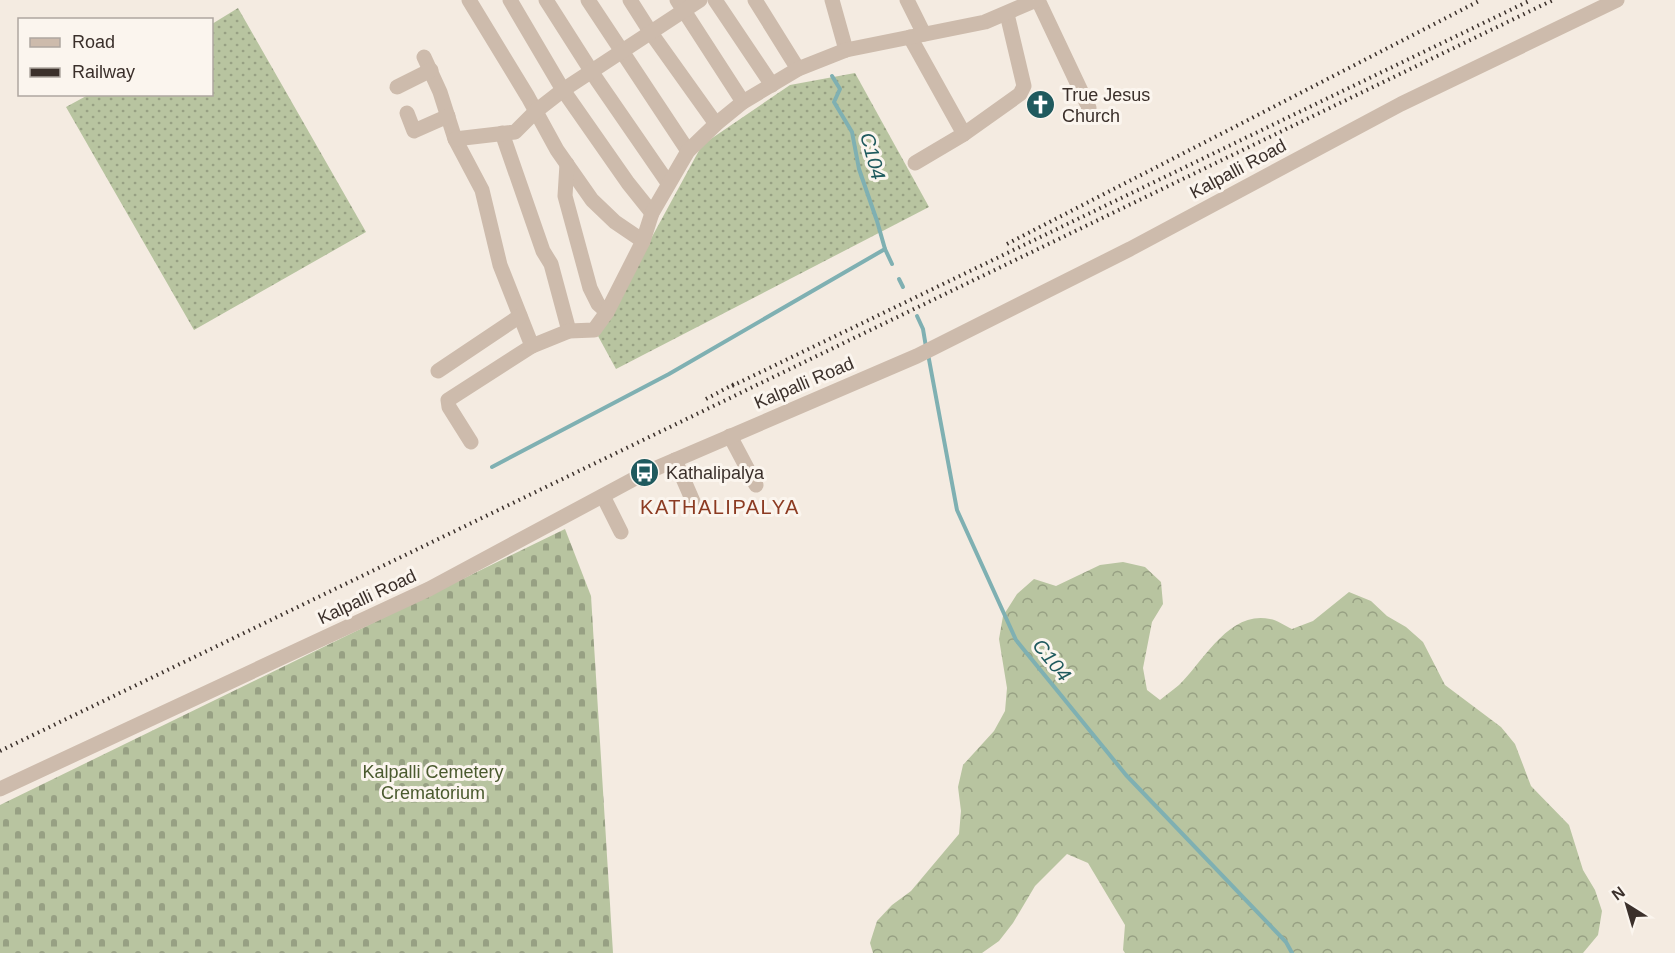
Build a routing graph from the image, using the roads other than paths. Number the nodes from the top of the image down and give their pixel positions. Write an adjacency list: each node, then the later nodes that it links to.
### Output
1 (469, 0): 26 (street)
2 (510, 0): 23 (street)
3 (546, 0): 20 (street)
4 (588, 0): 18 (street)
5 (630, 0): 15 (street)
6 (700, 0): 13 (street)
7 (716, 0): 21 (street)
8 (755, 0): 19 (street)
9 (832, 0): 17 (street)
10 (907, 0): 16 (street)
11 (1037, 0): 14 (street); 25 (street)
12 (1617, 0): 44 (street, Kalpalli Road)
13 (680, 5): 15 (street); 24 (street)
14 (1006, 14): 16 (street); 31 (street)
15 (651, 33): 18 (street); 29 (street)
16 (917, 36): 17 (street); 31 (street)
17 (846, 50): 19 (street)
18 (622, 52): 20 (street); 33 (street)
19 (798, 69): 21 (street)
20 (591, 71): 23 (street); 36 (street)
21 (771, 85): 24 (street)
22 (397, 87): 28 (street)
23 (563, 90): 26 (street); 37 (street)
24 (743, 102): 29 (street)
25 (1089, 108)
26 (536, 111): 30 (street); 35 (street)
27 (406, 113): 28 (street)
28 (448, 117): 32 (street)
29 (716, 124): 33 (street)
30 (502, 133): 32 (street); 41 (street)
31 (964, 134): 34 (street)
32 (455, 139): 40 (street)
33 (688, 151): 36 (street)
34 (915, 163)
35 (567, 164): 38 (street); 39 (street)
36 (668, 183): 37 (street)
37 (652, 213): 38 (street)
38 (642, 241): 39 (street)
39 (607, 312): 41 (street)
40 (520, 316): 42 (street); 43 (street)
41 (569, 331): 42 (street)
42 (532, 346): 45 (street)
43 (438, 371)
44 (730, 436): 46 (street, Kalpalli Road); 47 (street)
45 (471, 442)
46 (675, 460): 48 (street, Kalpalli Road); 49 (street)
47 (756, 485)
48 (603, 496): 50 (street); 51 (street, Kalpalli Road)
49 (695, 506)
50 (621, 532)
51 (0, 789)

